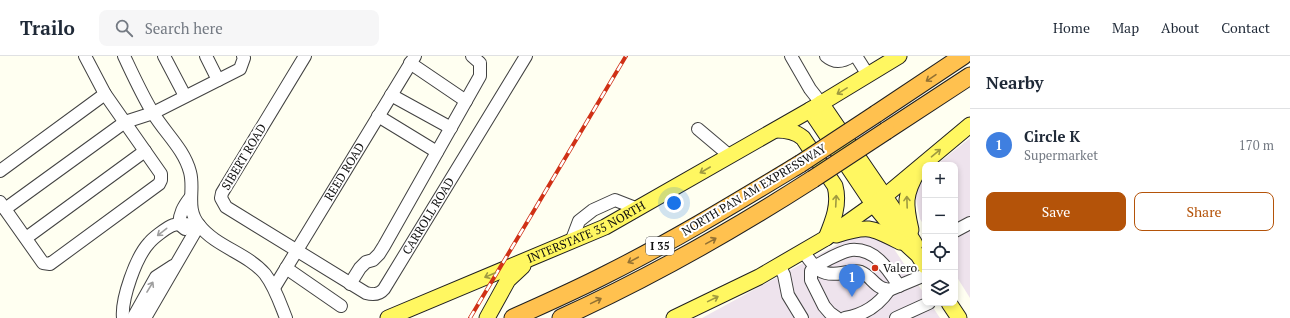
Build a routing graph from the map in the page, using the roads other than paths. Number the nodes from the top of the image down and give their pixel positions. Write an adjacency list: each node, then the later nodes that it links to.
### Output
1 (85, 56): 19 (street)
2 (124, 56): 24 (street)
3 (164, 56): 21 (street)
4 (206, 56): 18 (street)
5 (305, 56): 47 (street, SIBERT ROAD)
6 (472, 56): 22 (street)
7 (526, 56): 56 (street, CARROLL ROAD)
8 (791, 56): 23 (street)
9 (826, 56): 10 (street)
10 (852, 56)
11 (856, 56): 16 (street)
12 (899, 56): 16 (main road, INTERSTATE 35 NORTH)
13 (963, 56): 70 (highway, NORTH PAN AM EXPRESSWAY / I 35, one-way to 70, bridge)
14 (244, 57): 18 (street)
15 (413, 60): 20 (street, REED ROAD); 22 (street)
16 (868, 75): 23 (main road, INTERSTATE 35 NORTH, one-way to 23)
17 (970, 76): 71 (highway, NORTH PAN AM EXPRESSWAY / I 35, one-way to 17, bridge)
18 (218, 80): 21 (street)
19 (105, 94): 26 (street); 35 (street)
20 (391, 95): 25 (street, REED ROAD); 28 (street)
21 (185, 96): 24 (street)
22 (466, 101): 28 (street)
23 (816, 107): 30 (main road, INTERSTATE 35 NORTH); 37 (main road)
24 (153, 113): 26 (street); 36 (street)
25 (378, 116): 32 (street); 47 (street, REED ROAD)
26 (125, 122): 31 (street); 38 (street)
27 (970, 125): 34 (main road, one-way to 27)
28 (451, 128): 32 (street)
29 (698, 129): 33 (street)
30 (776, 130): 33 (main road, INTERSTATE 35 NORTH); 45 (main road, one-way to 30)
31 (145, 151): 44 (street); 44 (street)
32 (437, 152): 56 (street)
33 (730, 156): 39 (main road, INTERSTATE 35 NORTH, one-way to 39)
34 (921, 166): 37 (main road); 49 (main road, one-way to 34)
35 (0, 171)
36 (190, 198): 41 (street); 43 (street)
37 (879, 200): 45 (main road); 49 (main road)
38 (3, 206): 44 (street)
39 (638, 209): 46 (main road, INTERSTATE 35 NORTH); 46 (street)
40 (970, 222): 42 (street)
41 (178, 224): 43 (street); 64 (street, one-way to 64)
42 (958, 229)
43 (196, 230): 51 (street); 57 (street)
44 (26, 238)
45 (826, 238): 48 (main road); 49 (main road)
46 (571, 242): 50 (main road, INTERSTATE 35 NORTH)
47 (296, 251): 54 (street, REED ROAD); 56 (street, CARROLL ROAD)
48 (803, 251): 52 (main road); 53 (street)
49 (918, 251)
50 (531, 258): 63 (main road, INTERSTATE 35 NORTH, one-way to 63); 69 (main road)
51 (176, 263): 65 (street, one-way to 51); 66 (street)
52 (779, 265): 72 (main road, one-way to 52); 73 (street)
53 (814, 267): 58 (street); 58 (street); 74 (street)
54 (286, 268): 57 (street, REED ROAD); 59 (street)
55 (922, 276): 58 (street)
56 (350, 284)
57 (274, 288): 67 (street)
58 (894, 288): 75 (street)
59 (341, 306)
60 (925, 306): 62 (street)
61 (951, 306): 77 (main road)
62 (914, 315): 76 (street)
63 (390, 317): 68 (main road)
64 (123, 318)
65 (133, 318)
66 (145, 318)
67 (286, 318)
68 (410, 318)
69 (486, 318)
70 (513, 318)
71 (561, 318)
72 (674, 318)
73 (802, 318)
74 (837, 318)
75 (844, 318)
76 (896, 318)
77 (959, 318)

